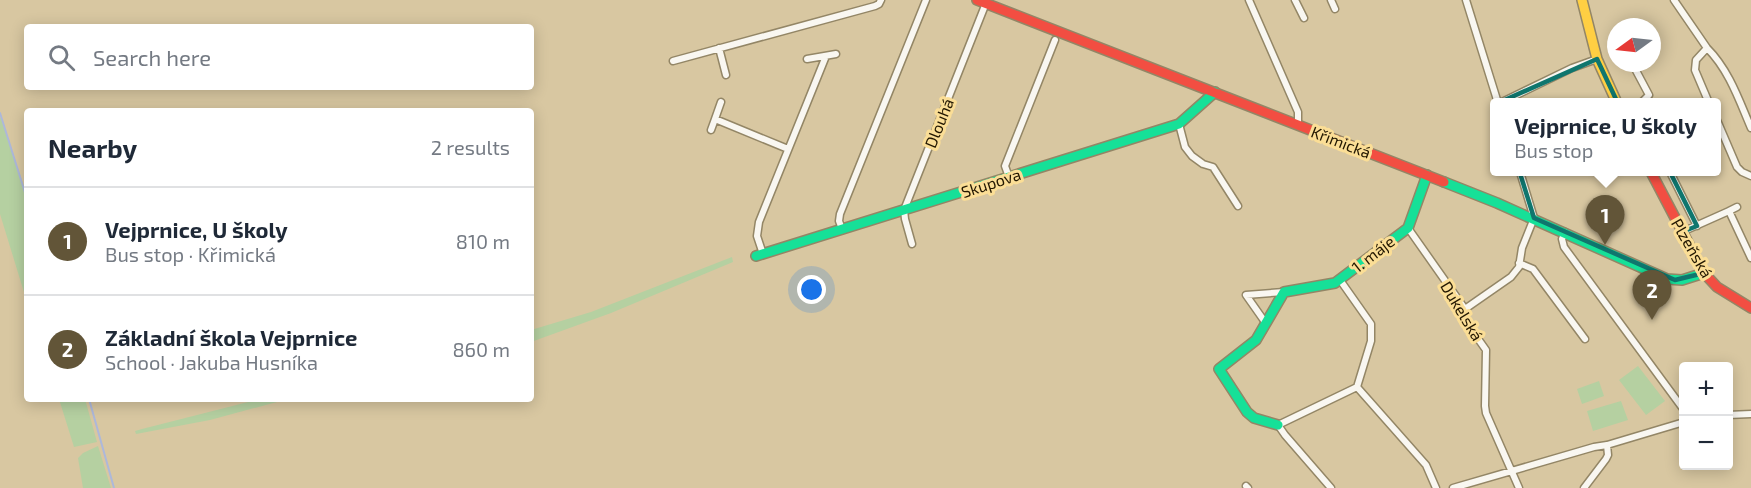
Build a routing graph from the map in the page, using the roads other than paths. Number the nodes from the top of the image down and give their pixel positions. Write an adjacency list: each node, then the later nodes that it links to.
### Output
1 (881, 0): 13 (street)
2 (926, 0): 49 (street)
3 (1295, 0): 11 (street)
4 (1331, 0): 10 (street)
5 (1466, 0): 23 (street)
6 (1582, 0): 18 (street)
7 (1674, 0): 14 (street)
8 (1251, 1): 31 (street)
9 (981, 2): 22 (street, Křimická); 44 (street, Dlouhá)
10 (1335, 9)
11 (1304, 18)
12 (1055, 40): 41 (street)
13 (719, 48): 19 (street); 21 (street)
14 (1707, 48): 27 (street); 32 (street)
15 (836, 54): 16 (street)
16 (826, 56): 17 (street); 35 (street)
17 (807, 59)
18 (1597, 59): 24 (street); 25 (street)
19 (673, 60)
20 (1637, 72): 26 (street)
21 (726, 75)
22 (1215, 92): 30 (street, Skupova); 31 (street, Křimická)
23 (1498, 98)
24 (1508, 98)
25 (1615, 98)
26 (1646, 98)
27 (1707, 98)
28 (721, 102): 29 (street)
29 (715, 119): 33 (street); 35 (street)
30 (1179, 124): 41 (street, Skupova); 42 (street)
31 (1298, 125): 36 (street, Křimická)
32 (1751, 128)
33 (711, 130)
34 (1721, 130): 40 (street)
35 (788, 149): 53 (street)
36 (1427, 175): 46 (street, Křimická); 48 (street, 1. máje)
37 (1521, 176): 46 (street)
38 (1655, 176): 51 (street, Plzeňská)
39 (1672, 176): 47 (street)
40 (1751, 176)
41 (1009, 177): 44 (street, Skupova)
42 (1238, 206)
43 (1737, 207): 45 (street)
44 (904, 210): 49 (street, Skupova); 52 (street)
45 (1728, 211): 47 (street); 54 (street)
46 (1534, 218): 50 (street, Křimická); 55 (street)
47 (1697, 226): 51 (street)
48 (1407, 228): 57 (street, 1. máje); 60 (street, Dukelská)
49 (842, 230): 53 (street, Skupova)
50 (1565, 232): 56 (street, Křimická); 64 (street)
51 (1682, 232): 56 (street, Plzeňská)
52 (912, 244)
53 (760, 255)
54 (1751, 258)
55 (1519, 263): 60 (street); 62 (street)
56 (1704, 273): 59 (street, Plzeňská)
57 (1340, 280): 58 (street, 1. máje); 63 (street)
58 (1284, 292): 61 (street); 61 (street, 1. máje)
59 (1751, 308)
60 (1465, 309): 70 (street, Dukelská)
61 (1265, 322): 68 (street)
62 (1585, 339)
63 (1357, 387): 68 (street); 72 (street)
64 (1679, 405)
65 (1733, 414): 66 (street)
66 (1751, 414)
67 (1679, 423): 69 (street)
68 (1278, 425): 71 (street)
69 (1607, 445): 70 (street); 75 (street)
70 (1512, 471): 73 (street); 74 (street, Dukelská)
71 (1331, 488)
72 (1436, 488)
73 (1453, 488)
74 (1519, 488)
75 (1584, 488)

